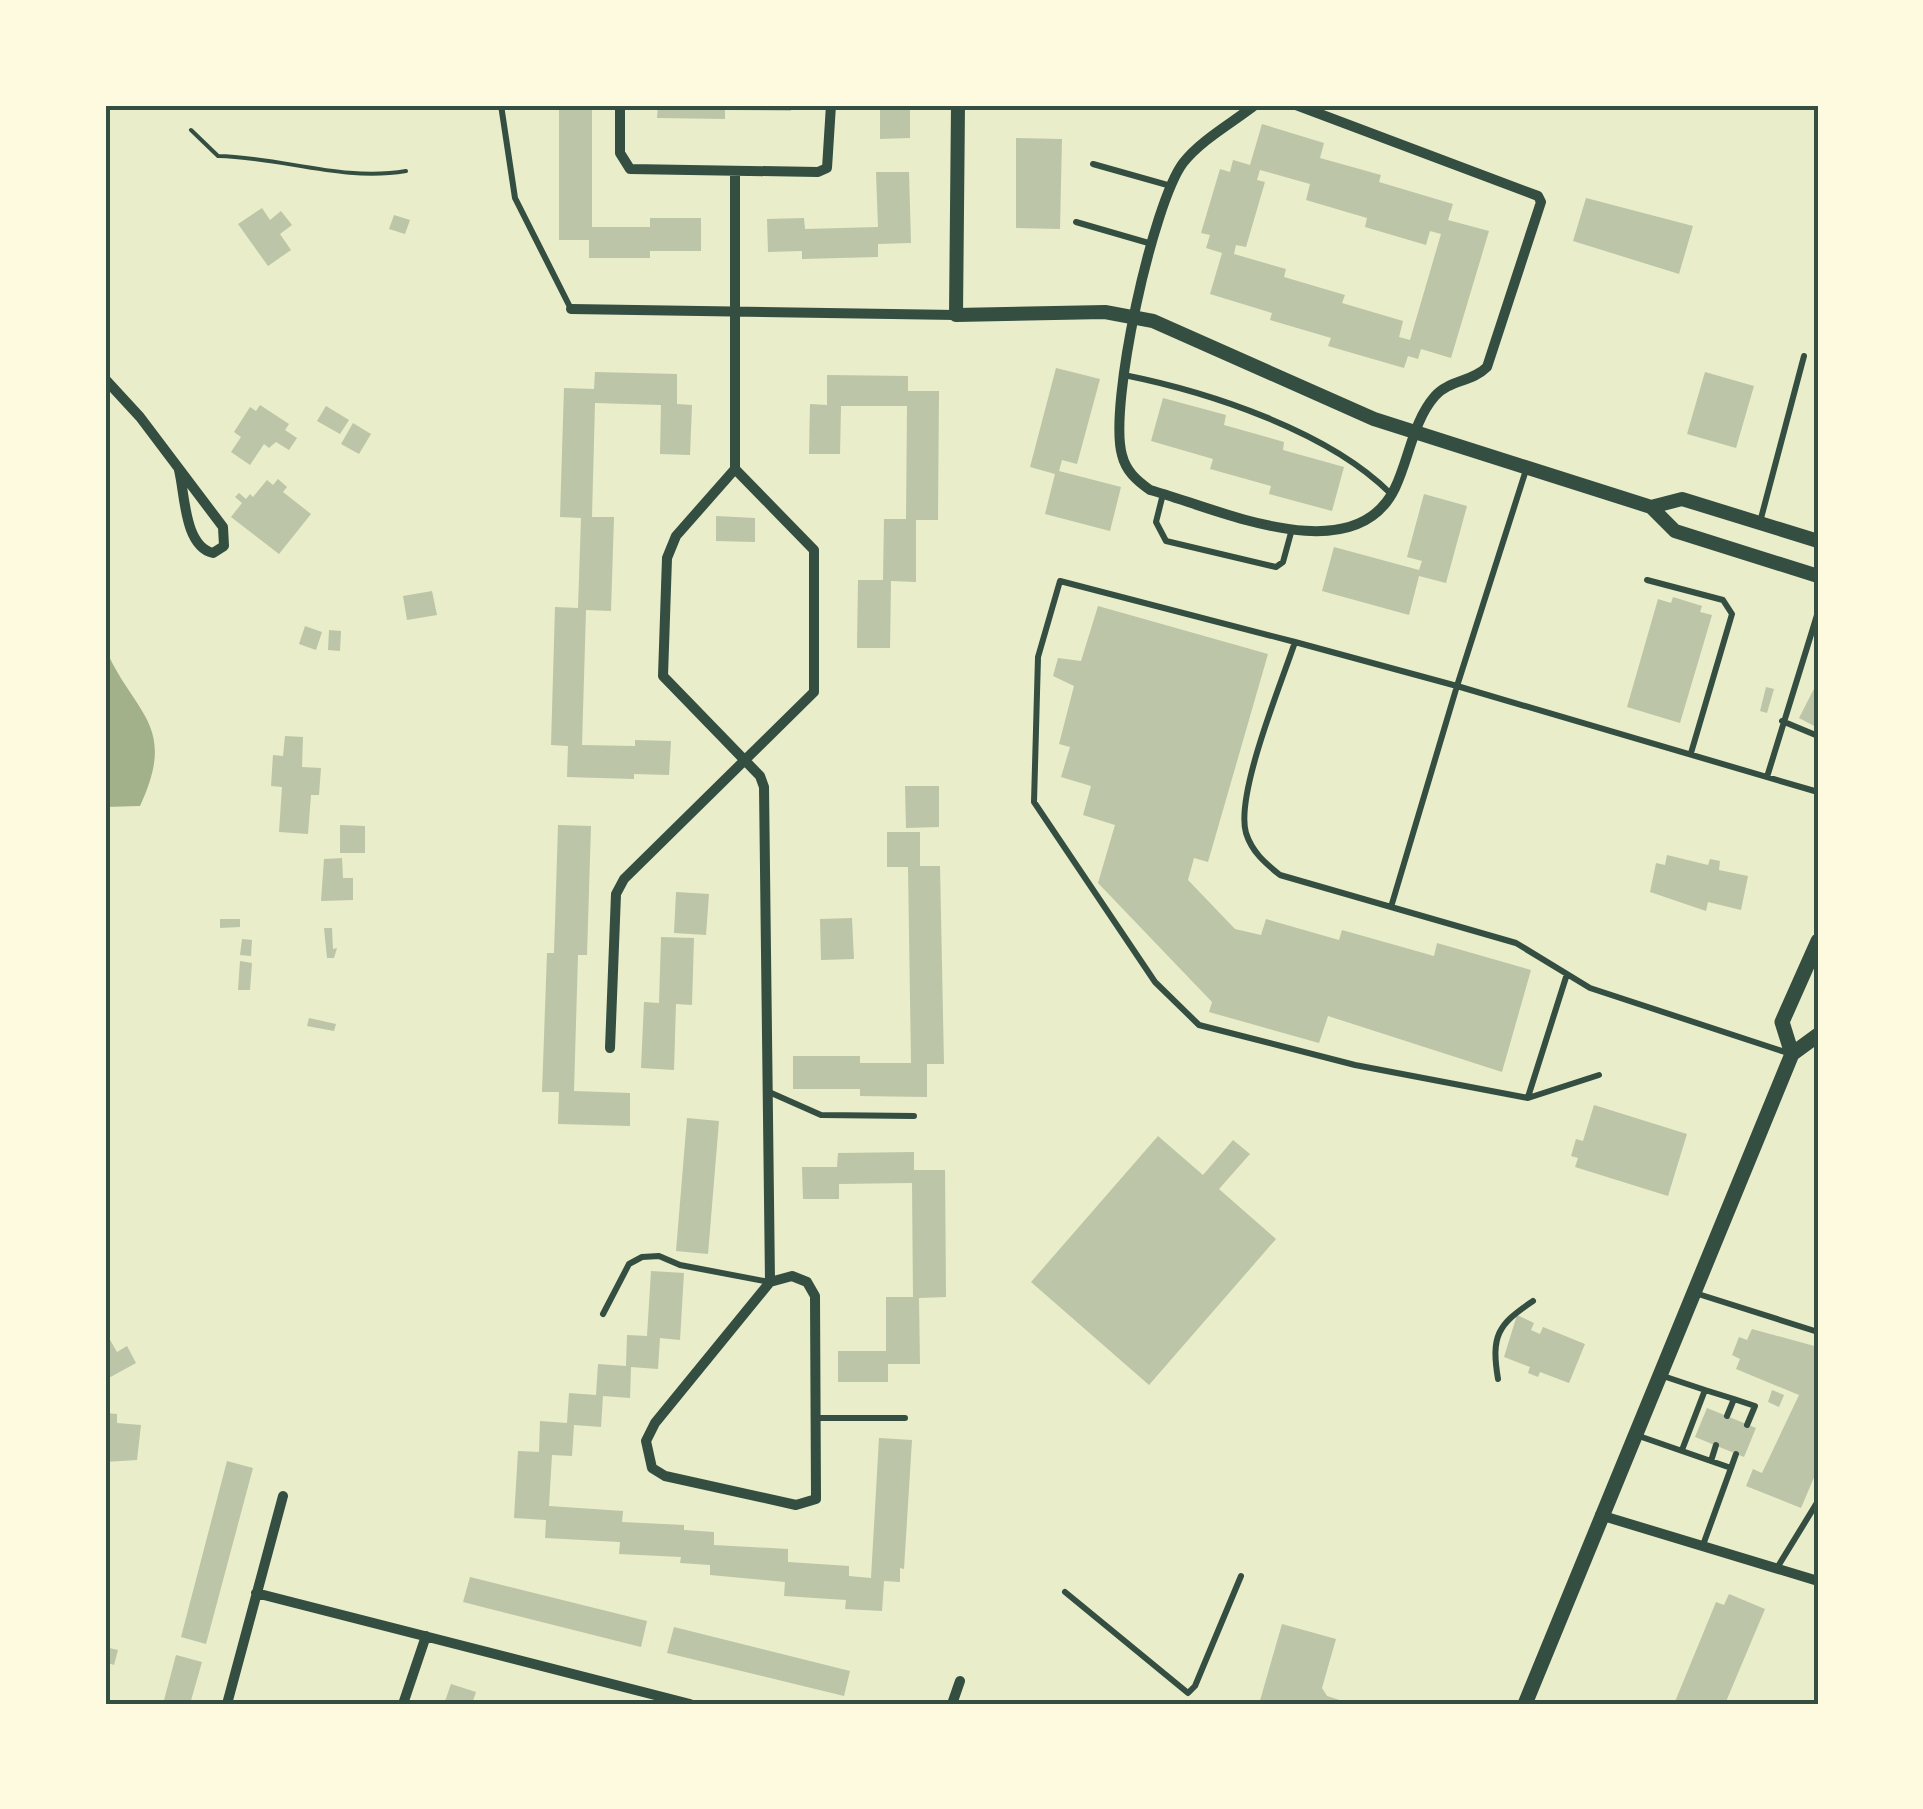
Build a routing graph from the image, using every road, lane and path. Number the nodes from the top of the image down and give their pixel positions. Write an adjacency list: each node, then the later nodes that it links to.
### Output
1 (501, 105): 14 (lane)
2 (620, 105): 10 (street)
3 (831, 105): 10 (street)
4 (958, 105): 16 (street)
5 (1255, 105): 11 (street)
6 (1296, 105): 21 (street)
7 (191, 130): 9 (path)
8 (1093, 164): 11 (lane)
9 (406, 171)
10 (735, 174): 15 (street)
11 (1172, 186): 13 (street)
12 (1076, 222): 13 (lane)
13 (1154, 244): 17 (street)
14 (571, 309): 15 (street)
15 (736, 314): 16 (street); 23 (street)
16 (956, 314): 17 (street)
17 (1130, 316): 19 (street); 21 (street)
18 (1804, 356): 28 (lane)
19 (1124, 375): 25 (street); 26 (lane)
20 (105, 379): 24 (street)
21 (1415, 434): 22 (street); 26 (street)
22 (1526, 468): 27 (street); 35 (lane)
23 (736, 469): 39 (street); 39 (street)
24 (179, 470): 24 (street)
25 (1163, 494): 29 (street); 29 (lane)
26 (1392, 494): 29 (street)
27 (1650, 507): 28 (street); 31 (street)
28 (1760, 523): 30 (street)
29 (1292, 529)
30 (1818, 541)
31 (1818, 576)
32 (1647, 580): 38 (lane)
33 (1818, 613): 36 (lane)
34 (1294, 642): 35 (lane); 42 (lane); 50 (lane)
35 (1457, 686): 38 (lane); 42 (lane)
36 (1782, 722): 37 (lane); 40 (lane)
37 (1818, 736)
38 (1691, 754): 40 (lane)
39 (746, 762): 46 (street); 49 (street)
40 (1767, 776): 41 (lane)
41 (1818, 792)
42 (1392, 907): 44 (lane)
43 (1818, 941): 47 (main road)
44 (1567, 974): 47 (lane); 50 (lane)
45 (1818, 1035): 47 (main road)
46 (610, 1048)
47 (1792, 1054): 53 (main road)
48 (1598, 1075): 50 (lane)
49 (768, 1091): 51 (lane); 52 (street)
50 (1528, 1098)
51 (914, 1116)
52 (770, 1282): 55 (lane); 62 (street); 62 (street)
53 (1692, 1292): 56 (lane); 57 (main road)
54 (1532, 1301): 58 (lane)
55 (603, 1314)
56 (1818, 1332)
57 (1658, 1374): 59 (lane); 65 (main road)
58 (1498, 1380)
59 (1705, 1390): 60 (lane); 67 (lane)
60 (1734, 1400): 61 (lane); 64 (lane)
61 (1728, 1416)
62 (815, 1418): 63 (lane)
63 (905, 1418)
64 (1747, 1425)
65 (1634, 1434): 67 (lane); 73 (main road)
66 (1716, 1446): 69 (lane)
67 (1682, 1450): 69 (lane)
68 (1736, 1454): 70 (lane)
69 (1711, 1461): 70 (lane)
70 (1731, 1468): 74 (lane)
71 (282, 1496): 79 (street)
72 (1818, 1501): 75 (lane)
73 (1600, 1515): 74 (street); 86 (main road)
74 (1702, 1546): 75 (street)
75 (1777, 1568): 77 (street)
76 (1240, 1576): 78 (lane)
77 (1818, 1580)
78 (1066, 1592)
79 (256, 1593): 80 (street); 82 (street)
80 (426, 1636): 83 (street); 84 (street)
81 (960, 1681): 85 (street)
82 (227, 1704)
83 (403, 1704)
84 (690, 1704)
85 (952, 1704)
86 (1525, 1704)

